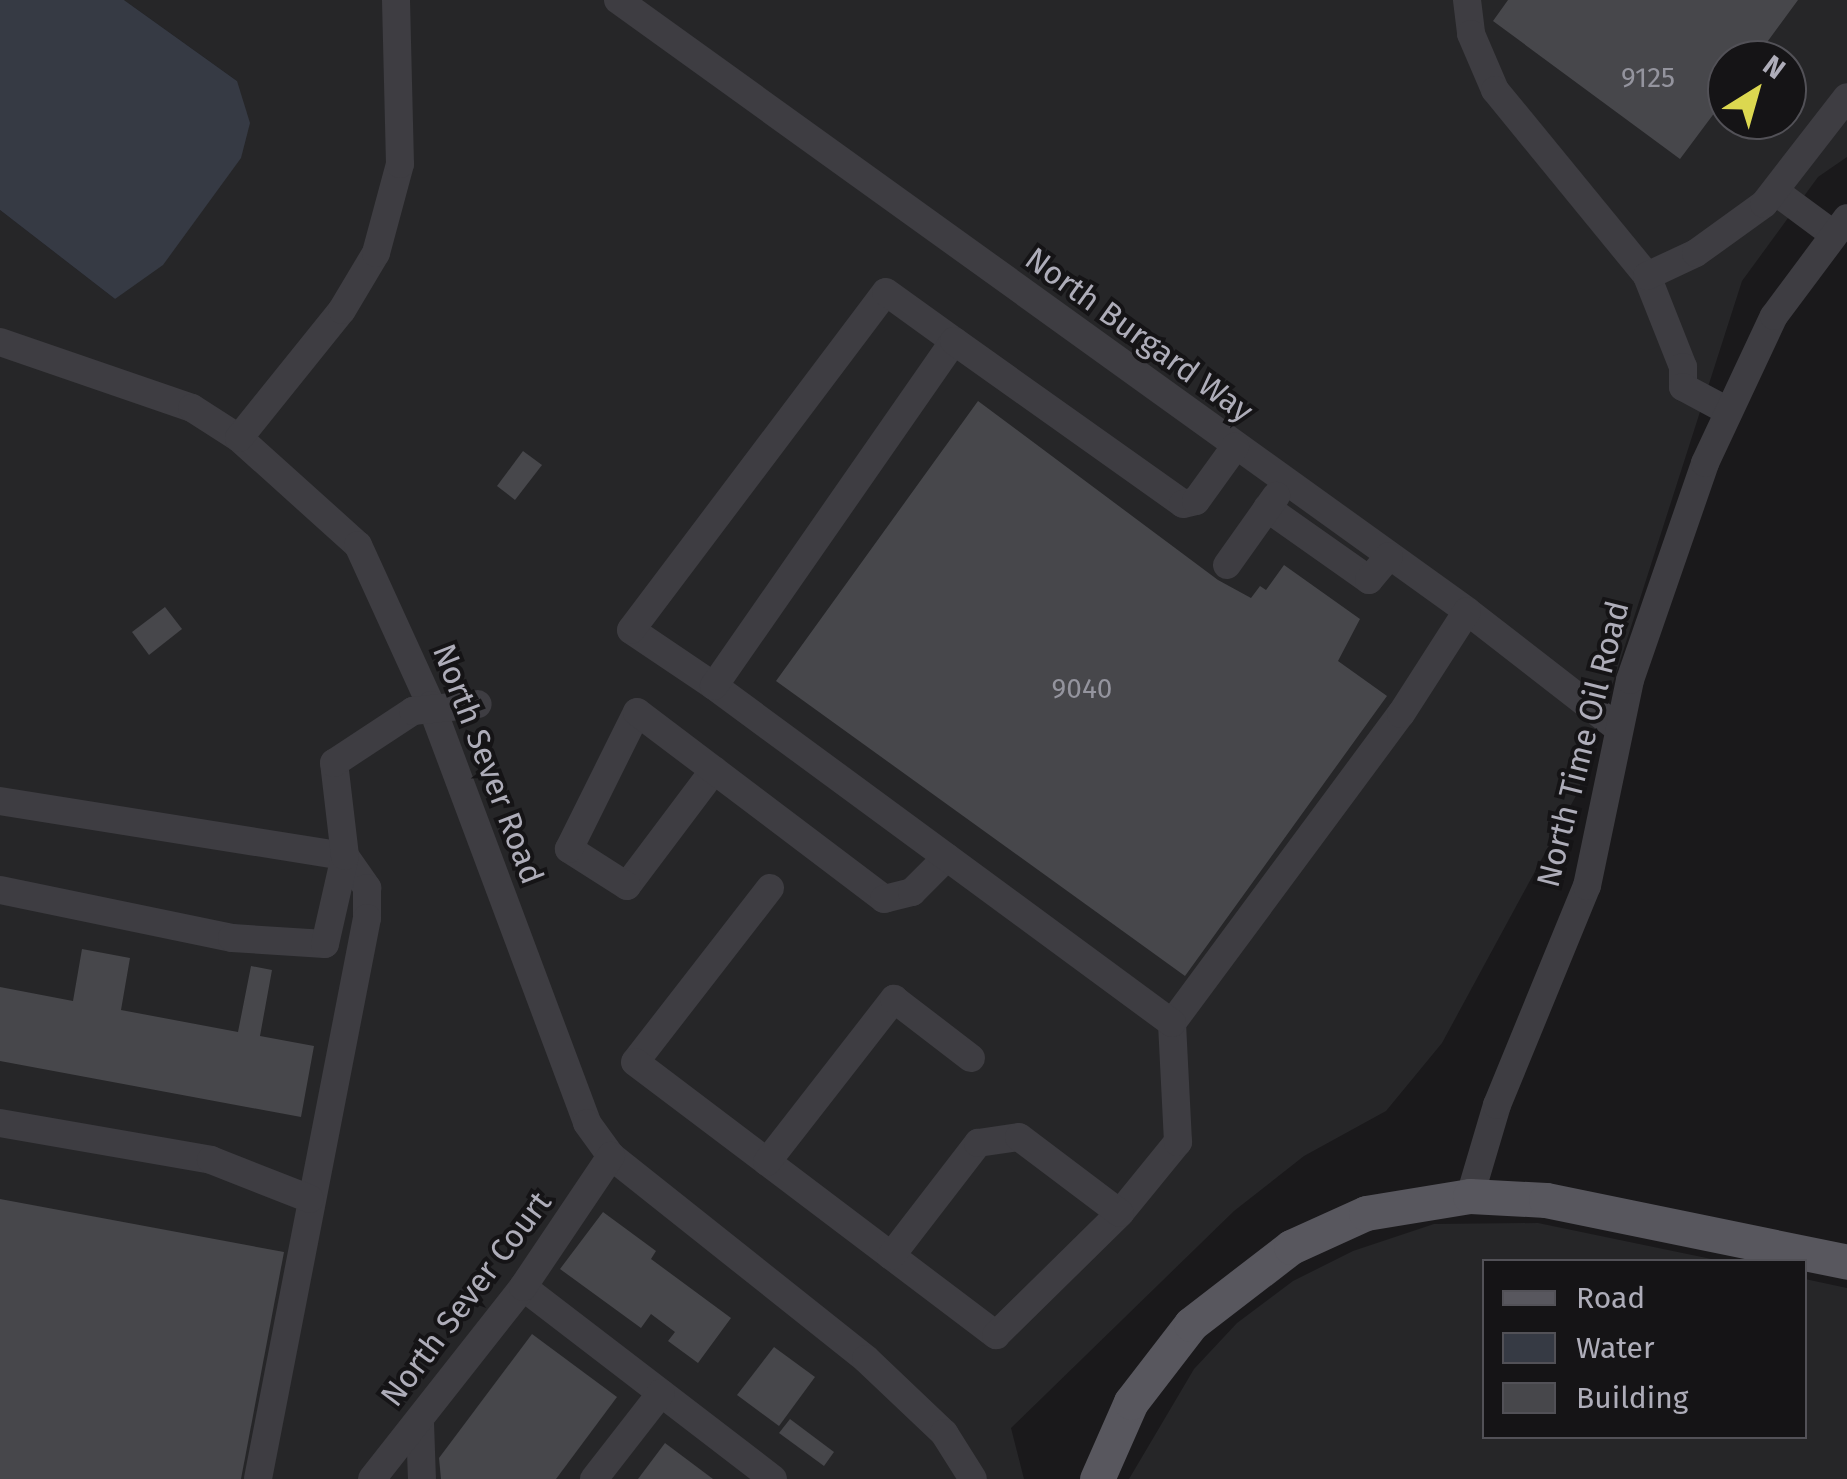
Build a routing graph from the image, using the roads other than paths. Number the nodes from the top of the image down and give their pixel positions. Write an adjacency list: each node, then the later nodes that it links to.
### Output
1 (396, 0): 11 (street)
2 (618, 0): 12 (street, North Burgard Way)
3 (1467, 0): 7 (street)
4 (1847, 97): 5 (street)
5 (1776, 192): 6 (street); 7 (street)
6 (1840, 226): 10 (street, North Time Oil Road)
7 (1647, 276): 10 (street)
8 (0, 342): 11 (street, North Sever Road)
9 (954, 342): 12 (street); 18 (street); 18 (street)
10 (1726, 410): 21 (street, North Time Oil Road)
11 (240, 438): 20 (street, North Sever Road)
12 (1235, 447): 13 (street, North Burgard Way)
13 (1285, 482): 14 (street); 15 (street, North Burgard Way)
14 (1267, 508): 15 (street); 16 (street)
15 (1389, 556): 17 (street, North Burgard Way)
16 (1227, 565)
17 (1467, 612): 21 (street, North Burgard Way); 28 (street)
18 (714, 686): 25 (street)
19 (478, 704): 20 (street)
20 (431, 705): 24 (street); 31 (street, North Sever Road)
21 (1618, 728): 33 (street, North Time Oil Road)
22 (714, 770): 22 (street); 25 (street)
23 (0, 801): 24 (street)
24 (345, 856): 27 (street); 34 (street)
25 (946, 857): 28 (street)
26 (770, 888): 32 (street)
27 (0, 890)
28 (1172, 1023): 35 (street)
29 (971, 1058): 32 (street)
30 (0, 1123): 34 (street)
31 (611, 1156): 38 (street, North Sever Court); 46 (street, North Sever Road)
32 (767, 1162): 36 (street)
33 (1470, 1196): 37 (main road); 47 (main road)
34 (310, 1199): 41 (street)
35 (1120, 1213): 36 (street); 36 (street)
36 (891, 1256)
37 (1847, 1262)
38 (522, 1287): 39 (street); 40 (street, North Sever Court)
39 (661, 1394): 44 (street); 45 (street)
40 (420, 1423): 42 (street, North Sever Court); 43 (street)
41 (258, 1479)
42 (372, 1479)
43 (422, 1479)
44 (594, 1479)
45 (773, 1479)
46 (973, 1479)
47 (1098, 1479)

